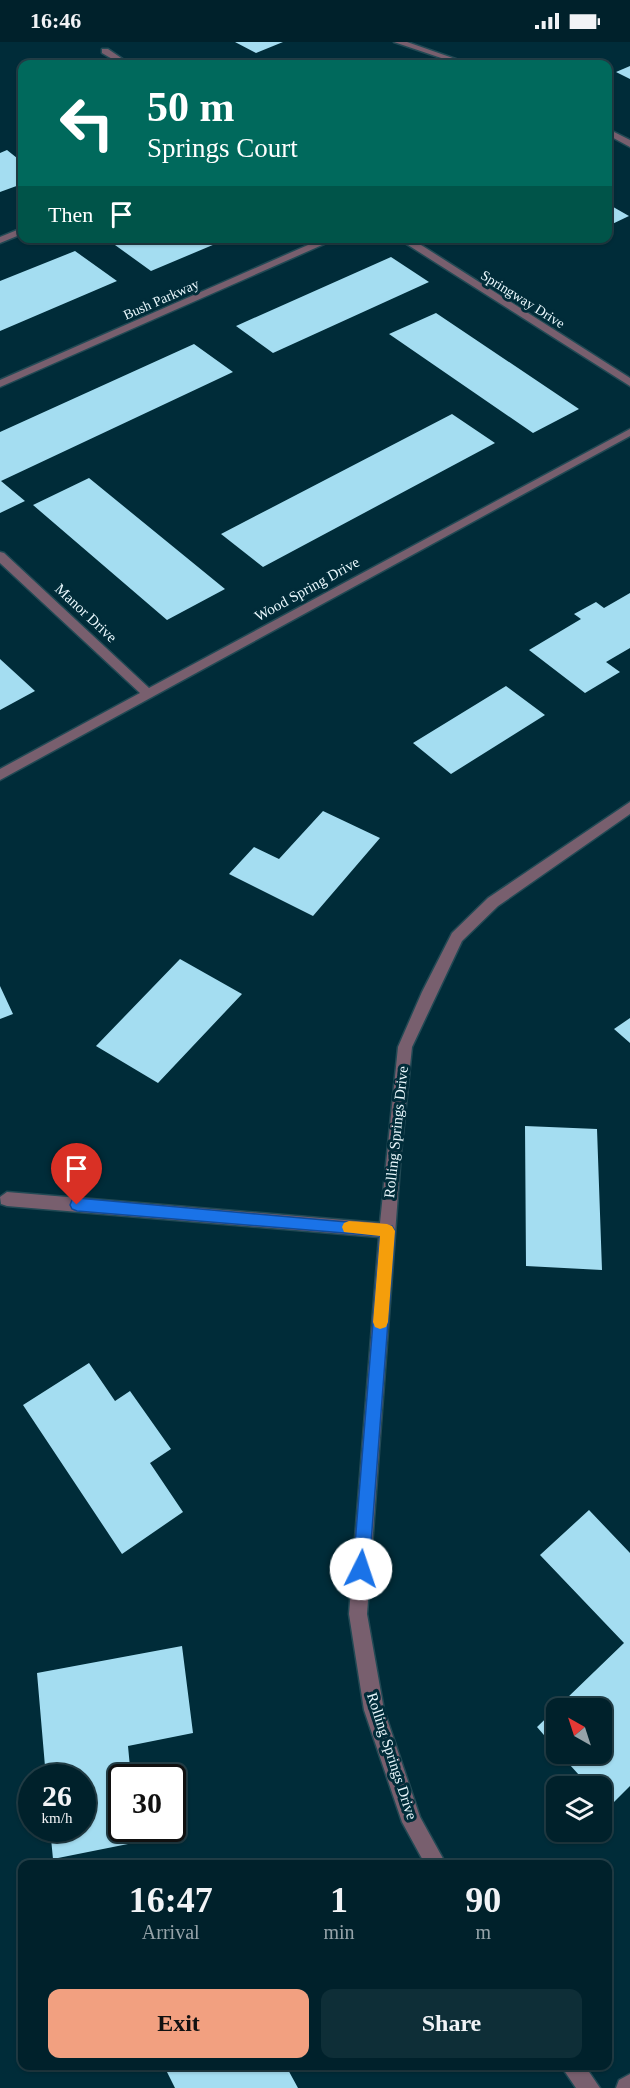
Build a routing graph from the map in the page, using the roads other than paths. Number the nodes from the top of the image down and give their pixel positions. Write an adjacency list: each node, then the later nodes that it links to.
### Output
1 (398, 42): 4 (street)
2 (105, 51): 3 (street)
3 (120, 60)
4 (454, 60)
5 (612, 134): 6 (street)
6 (630, 144)
7 (18, 233): 8 (street)
8 (0, 240)
9 (322, 243): 12 (street, Bush Parkway)
10 (410, 243): 11 (street, Springway Drive)
11 (630, 382)
12 (0, 384)
13 (630, 432): 15 (street, Wood Spring Drive)
14 (0, 556): 15 (street, Manor Drive)
15 (149, 695): 16 (street, Wood Spring Drive)
16 (0, 775)
17 (630, 807): 19 (street, Rolling Springs Drive)
18 (7, 1199): 19 (street)
19 (387, 1231): 20 (street, Rolling Springs Drive)
20 (434, 1860)
21 (575, 2070): 22 (street)
22 (589, 2088)

